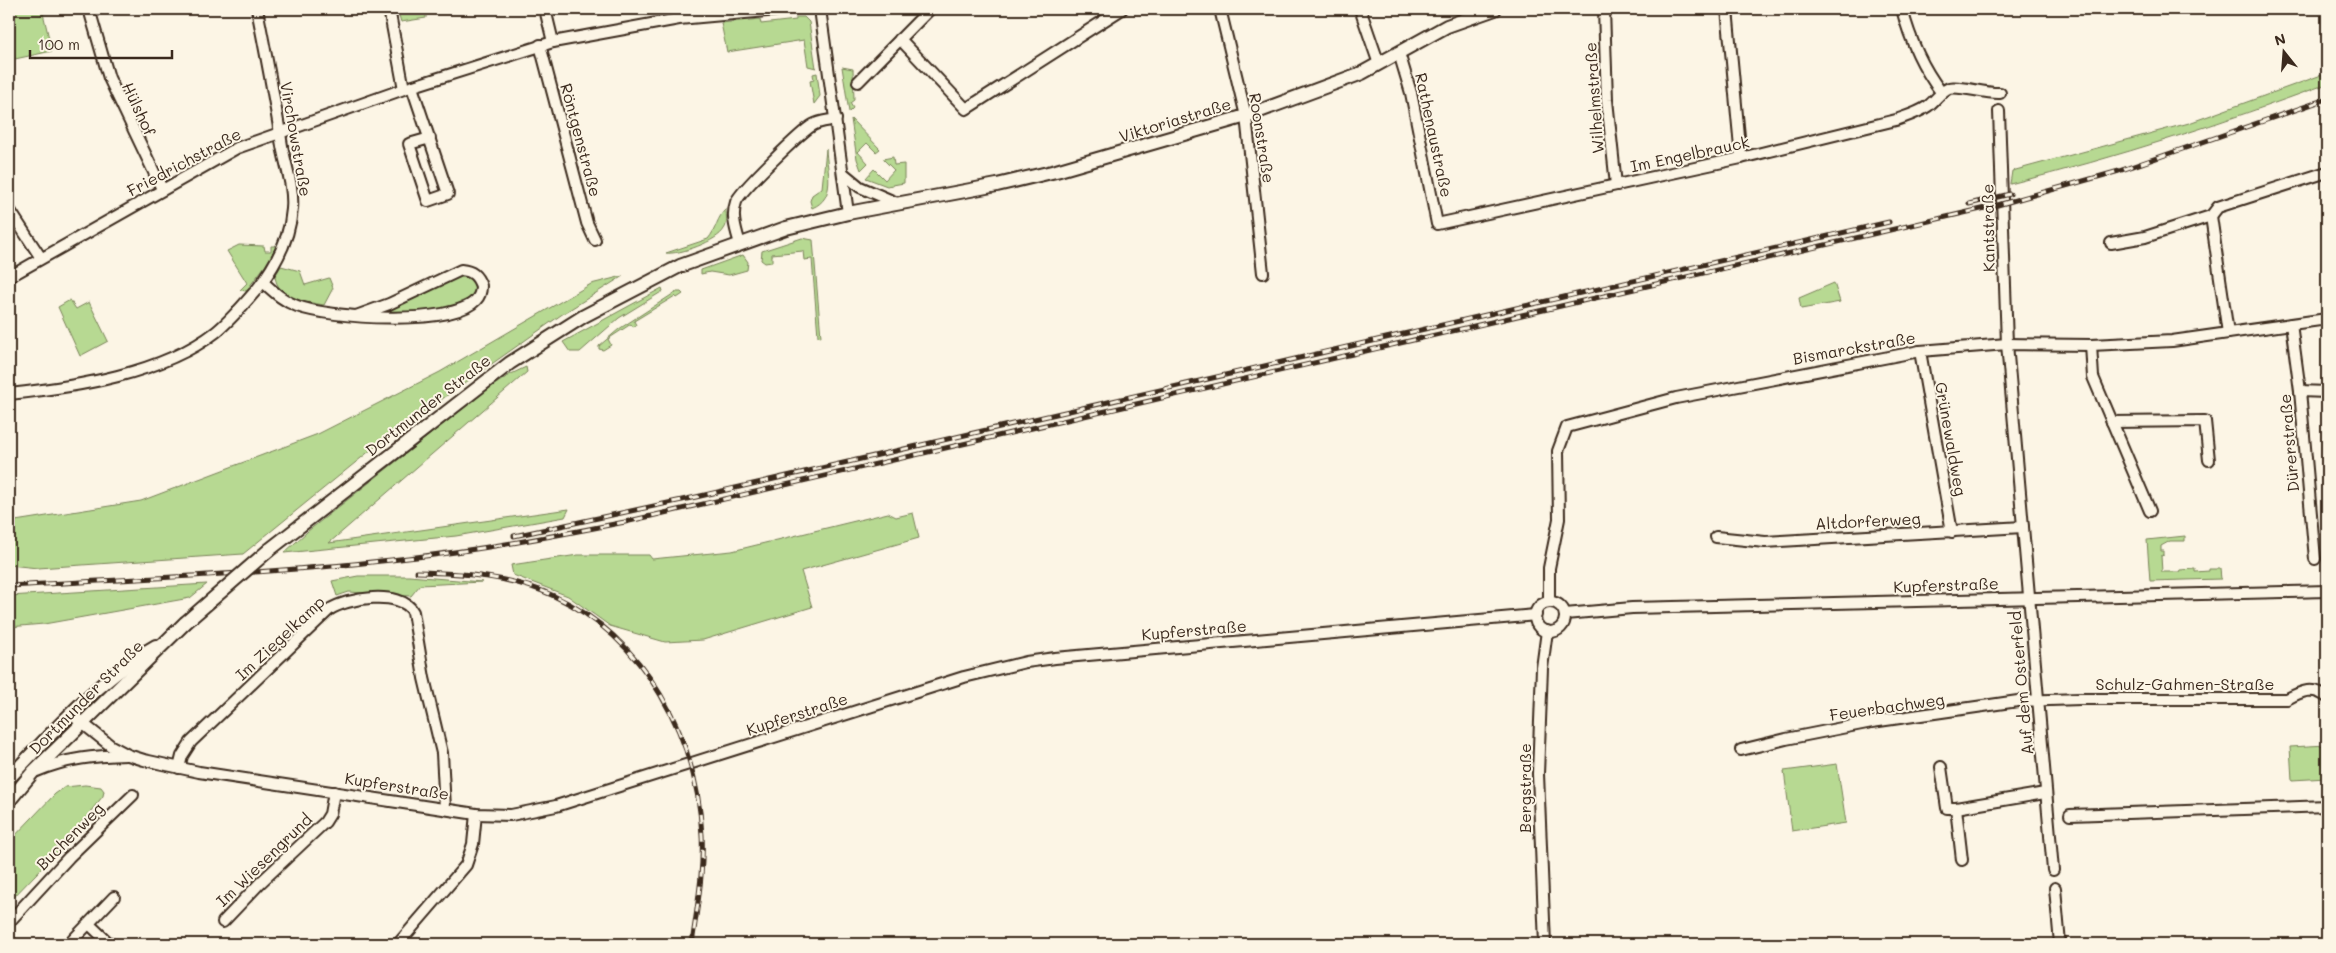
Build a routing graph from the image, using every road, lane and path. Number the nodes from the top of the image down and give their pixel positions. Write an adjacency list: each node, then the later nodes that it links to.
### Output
1 (89, 9): 33 (street, Hülshof)
2 (257, 9): 27 (street, Virchowstraße)
3 (389, 9): 21 (street)
4 (545, 9): 16 (street)
5 (790, 9): 16 (street, Friedrichstraße)
6 (820, 9): 26 (street)
7 (930, 9): 15 (street)
8 (1122, 9): 15 (street)
9 (1220, 9): 25 (street, Roonstraße)
10 (1360, 9): 19 (street)
11 (1495, 9): 18 (main road, Viktoriastraße)
12 (1604, 9): 32 (street, Wilhelmstraße)
13 (1727, 9): 29 (street)
14 (1902, 9): 22 (street)
15 (900, 39): 20 (street)
16 (552, 42): 17 (street, Friedrichstraße)
17 (540, 45): 21 (street, Friedrichstraße); 39 (street, Röntgenstraße)
18 (1399, 53): 19 (main road, Viktoriastraße); 38 (street, Rathenaustraße)
19 (1379, 64): 25 (main road, Viktoriastraße)
20 (858, 82)
21 (408, 88): 27 (street, Friedrichstraße); 28 (street)
22 (1941, 92): 23 (street); 29 (street, Im Engelbrauck)
23 (2000, 93)
24 (2000, 111): 50 (street, Kantstraße)
25 (1246, 116): 34 (main road, Viktoriastraße); 43 (street, Roonstraße)
26 (836, 119): 31 (street); 40 (street)
27 (281, 132): 33 (street, Friedrichstraße); 45 (street, Virchowstraße)
28 (430, 138): 28 (street)
29 (1741, 158): 32 (street, Im Engelbrauck)
30 (2327, 172): 37 (street)
31 (843, 173): 34 (street); 36 (street)
32 (1616, 185): 38 (street, Im Engelbrauck)
33 (162, 189): 42 (street, Friedrichstraße)
34 (897, 203): 36 (main road, Viktoriastraße)
35 (9, 209): 42 (street)
36 (848, 213): 40 (main road, Dortmunder Straße)
37 (2210, 216): 41 (street); 49 (street)
38 (1437, 224)
39 (595, 240)
40 (740, 244): 69 (main road, Dortmunder Straße, bridge)
41 (2111, 244)
42 (41, 258): 44 (street, Friedrichstraße)
43 (1263, 273)
44 (9, 277)
45 (263, 282): 46 (street); 55 (street, Virchowstraße)
46 (356, 316): 46 (street)
47 (2327, 319): 48 (street, Bismarckstraße)
48 (2291, 324): 49 (street, Bismarckstraße); 53 (street, Dürerstraße)
49 (2228, 333): 51 (street, Bismarckstraße)
50 (2007, 344): 51 (street, Bismarckstraße); 52 (street, Bismarckstraße); 59 (street, Auf dem Osterfeld)
51 (2091, 345): 56 (street)
52 (1920, 351): 60 (street, Grünewaldweg); 65 (street, Bismarckstraße)
53 (2300, 391): 54 (street); 62 (street, Dürerstraße)
54 (2327, 392)
55 (9, 394)
56 (2112, 422): 57 (street); 58 (street)
57 (2209, 460)
58 (2150, 511)
59 (2023, 527): 60 (street, Altdorferweg); 64 (street, Auf dem Osterfeld)
60 (1952, 532): 61 (street, Altdorferweg)
61 (1716, 537)
62 (2315, 559)
63 (2327, 591): 64 (street, Kupferstraße)
64 (2029, 598): 66 (street, Kupferstraße); 71 (street, Auf dem Osterfeld)
65 (1549, 602): 66 (street); 67 (street)
66 (1565, 614): 68 (street)
67 (1536, 615): 68 (street); 87 (street, Kupferstraße)
68 (1547, 631): 101 (street, Bergstraße)
69 (167, 640): 72 (main road, Dortmunder Straße); 73 (main road, Dortmunder Straße)
70 (2327, 697): 71 (street, Schulz-Gahmen-Straße)
71 (2039, 701): 74 (street, Feuerbachweg); 81 (street, Auf dem Osterfeld)
72 (71, 714): 73 (street, Kupferstraße); 79 (main road, Dortmunder Straße)
73 (83, 724): 75 (street, Kupferstraße); 78 (main road, Dortmunder Straße)
74 (1741, 750)
75 (128, 755): 77 (street, Kupferstraße); 78 (street)
76 (1941, 766): 86 (street)
77 (179, 768): 80 (street, Kupferstraße); 85 (street, Im Ziegelkamp)
78 (33, 772): 83 (main road, Dortmunder Straße)
79 (9, 778)
80 (334, 792): 85 (street, Kupferstraße); 94 (street, Im Wiesengrund)
81 (2046, 793): 86 (street); 90 (street, Auf dem Osterfeld)
82 (133, 795): 93 (street, Buchenweg)
83 (9, 801)
84 (2327, 806): 88 (street)
85 (445, 808): 87 (street, Kupferstraße)
86 (1956, 808): 89 (street)
87 (476, 814): 100 (street)
88 (2070, 815)
89 (1962, 860)
90 (2053, 870)
91 (2055, 888): 102 (street)
92 (114, 897): 95 (street)
93 (9, 922)
94 (223, 922)
95 (89, 924): 98 (street); 99 (street)
96 (9, 941): 97 (street)
97 (12, 944)
98 (69, 944)
99 (110, 944)
100 (398, 944)
101 (1545, 944)
102 (2060, 944)

